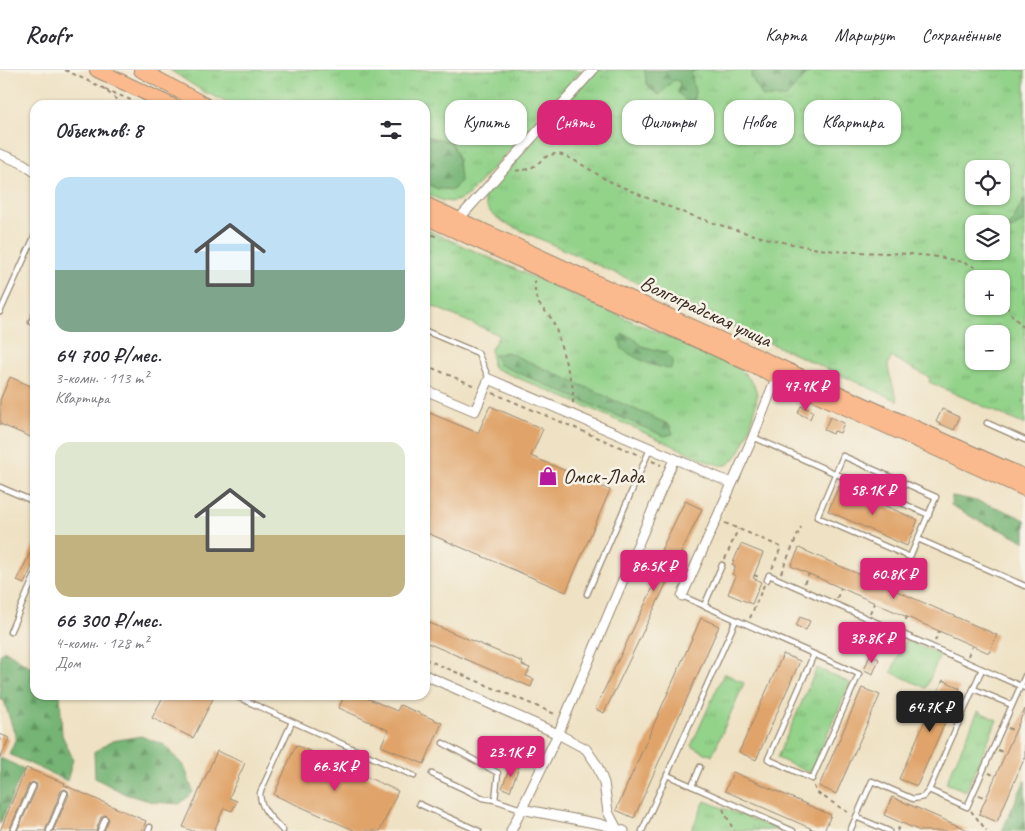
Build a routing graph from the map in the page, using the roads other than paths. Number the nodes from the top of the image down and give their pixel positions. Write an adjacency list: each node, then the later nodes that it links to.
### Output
1 (97, 70): 4 (main road)
2 (141, 70): 5 (main road)
3 (593, 70): 10 (street)
4 (160, 100)
5 (196, 100)
6 (0, 154): 7 (street)
7 (30, 169)
8 (430, 207): 10 (main road, Волгоградская улица)
9 (430, 219): 10 (main road, Волгоградская улица)
10 (455, 224): 14 (main road, Волгоградская улица); 23 (main road, Волгоградская улица)
11 (30, 246): 12 (lane)
12 (0, 312)
13 (430, 333): 15 (lane)
14 (776, 378): 18 (street); 26 (main road, Волгоградская улица)
15 (489, 379): 16 (street); 20 (street)
16 (430, 392)
17 (987, 423): 19 (lane)
18 (752, 437): 22 (lane); 24 (street)
19 (1025, 440)
20 (650, 449): 21 (street); 34 (lane)
21 (674, 459): 24 (street); 48 (street)
22 (836, 474): 28 (lane); 28 (lane); 29 (lane)
23 (1025, 477)
24 (731, 483): 35 (street)
25 (0, 486): 27 (lane)
26 (1025, 489)
27 (30, 500)
28 (929, 514): 29 (lane)
29 (918, 539): 33 (lane)
30 (722, 565): 36 (lane)
31 (768, 578): 40 (lane)
32 (30, 586): 38 (lane)
33 (1025, 586)
34 (587, 594)
35 (682, 596): 36 (lane)
36 (704, 606): 37 (lane)
37 (736, 620): 39 (lane); 53 (lane)
38 (10, 632)
39 (814, 654): 39 (lane)
40 (982, 669): 43 (lane); 44 (lane)
41 (1025, 676): 43 (lane)
42 (430, 677): 48 (street)
43 (1023, 687): 46 (lane)
44 (974, 689): 46 (lane); 56 (lane)
45 (244, 700): 47 (lane)
46 (1012, 705): 56 (lane)
47 (292, 722): 52 (lane); 68 (lane)
48 (558, 734): 60 (street); 64 (street)
49 (443, 743): 58 (lane)
50 (700, 767): 55 (lane)
51 (432, 774): 58 (lane)
52 (414, 776)
53 (667, 776): 55 (lane); 71 (lane)
54 (33, 786): 65 (lane)
55 (692, 786): 72 (lane)
56 (929, 790): 61 (lane)
57 (66, 793): 66 (lane)
58 (495, 800): 60 (lane)
59 (419, 804): 69 (lane)
60 (522, 809): 63 (street); 70 (street)
61 (856, 817): 73 (lane); 74 (lane)
62 (105, 819): 67 (lane)
63 (598, 827): 64 (street)
64 (620, 829)
65 (13, 831)
66 (49, 831)
67 (100, 831)
68 (283, 831)
69 (479, 831)
70 (511, 831)
71 (642, 831)
72 (794, 831)
73 (850, 831)
74 (889, 831)

